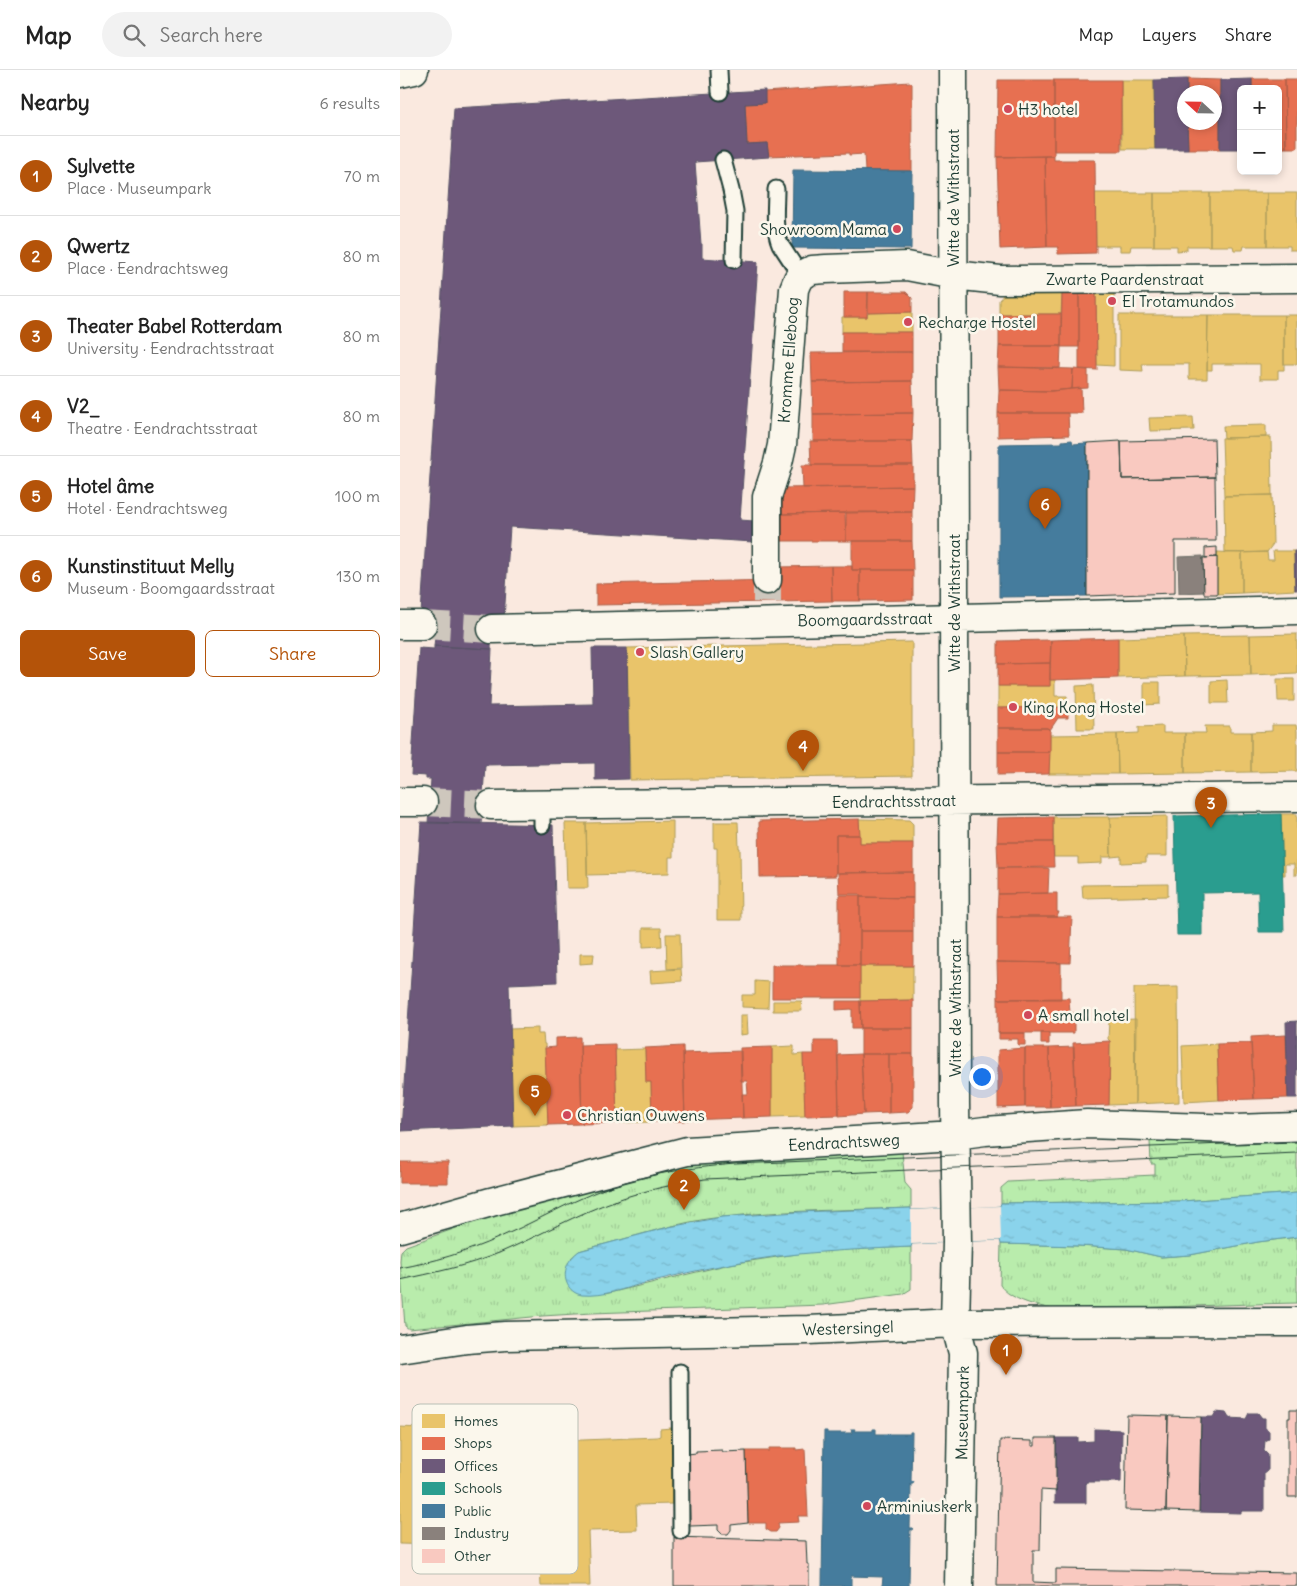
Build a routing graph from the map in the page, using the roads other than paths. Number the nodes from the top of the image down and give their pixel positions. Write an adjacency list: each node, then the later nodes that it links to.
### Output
1 (414, 70): 4 (street)
2 (719, 70): 5 (lane)
3 (953, 70): 9 (street, Witte de Withstraat)
4 (400, 73)
5 (720, 92)
6 (723, 160): 8 (lane)
7 (776, 189): 10 (lane)
8 (734, 260)
9 (954, 275): 10 (street, Kromme Elleboog); 11 (street, Zwarte Paardenstraat); 14 (street, Witte de Withstraat)
10 (801, 276): 12 (street, Kromme Elleboog)
11 (1297, 278)
12 (764, 588): 14 (street, Boomgaardsstraat); 15 (street, Boomgaardsstraat)
13 (1297, 610): 14 (street, Boomgaardsstraat)
14 (954, 618): 17 (street, Witte de Withstraat)
15 (492, 629)
16 (1297, 797): 17 (street, Eendrachtsstraat)
17 (954, 800): 18 (street, Eendrachtsstraat); 20 (street, Witte de Withstraat)
18 (491, 805)
19 (1297, 1127): 20 (street, Eendrachtsweg)
20 (955, 1135): 21 (street, Eendrachtsweg); 23 (street, Museumpark)
21 (400, 1228)
22 (1297, 1322): 23 (street, Westersingel)
23 (955, 1323): 24 (street, Westersingel); 27 (street, Museumpark)
24 (400, 1349)
25 (680, 1372): 26 (lane)
26 (682, 1531)
27 (959, 1586)

